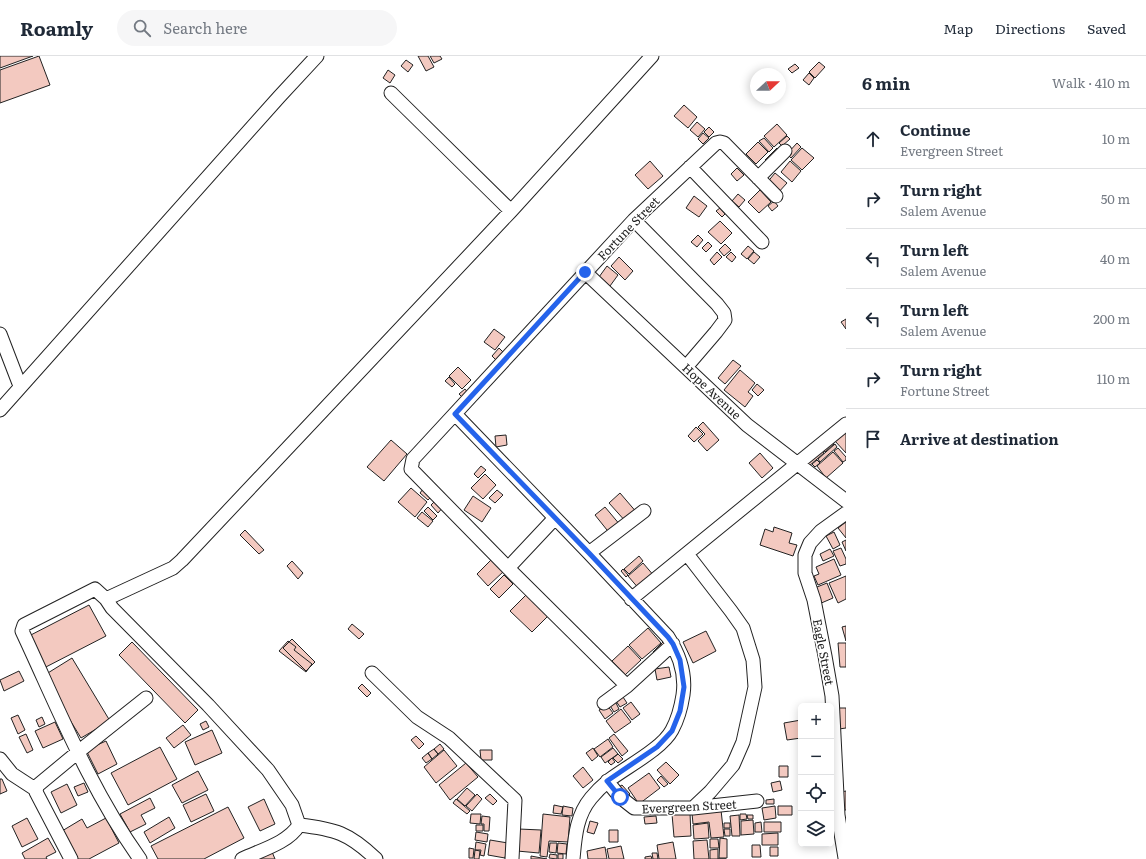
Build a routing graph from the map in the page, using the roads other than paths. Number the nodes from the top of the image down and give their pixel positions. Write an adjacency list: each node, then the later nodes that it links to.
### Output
1 (317, 56): 14 (street)
2 (652, 56): 8 (street)
3 (391, 93): 8 (street)
4 (785, 152): 6 (street)
5 (690, 167): 6 (street, Fortune Street); 9 (street, Fortune Street); 10 (street)
6 (758, 178): 7 (street, Fortune Street)
7 (776, 196)
8 (511, 211): 26 (street)
9 (634, 220): 11 (street, Fortune Street); 13 (street)
10 (762, 242)
11 (585, 272): 13 (street, Hope Avenue); 16 (street, Fortune Street)
12 (0, 334): 14 (street)
13 (686, 367): 18 (street, Hope Avenue)
14 (20, 386): 15 (street)
15 (0, 410)
16 (455, 414): 22 (street); 25 (street, Fortune Street)
17 (846, 424): 18 (street)
18 (798, 464): 19 (street, Hope Avenue); 24 (street)
19 (846, 501)
20 (644, 511): 23 (street)
21 (846, 513): 40 (street, Eagle Street)
22 (555, 518): 23 (street); 25 (street)
23 (589, 553): 27 (street)
24 (687, 554): 27 (street); 38 (street)
25 (508, 568): 30 (street)
26 (106, 599): 33 (street); 39 (street)
27 (631, 599): 28 (street)
28 (673, 644): 30 (street); 35 (street)
29 (372, 673): 45 (street)
30 (627, 686): 32 (street)
31 (146, 698): 33 (street)
32 (604, 703)
33 (78, 752): 36 (street); 42 (street)
34 (0, 759): 36 (street)
35 (607, 781): 38 (street, Evergreen Street); 46 (street)
36 (35, 789): 41 (street)
37 (757, 801): 38 (street, Evergreen Street)
38 (693, 808)
39 (299, 825): 43 (street); 44 (street)
40 (843, 858)
41 (71, 859)
42 (140, 859)
43 (242, 859)
44 (376, 859)
45 (512, 859)
46 (573, 859)

